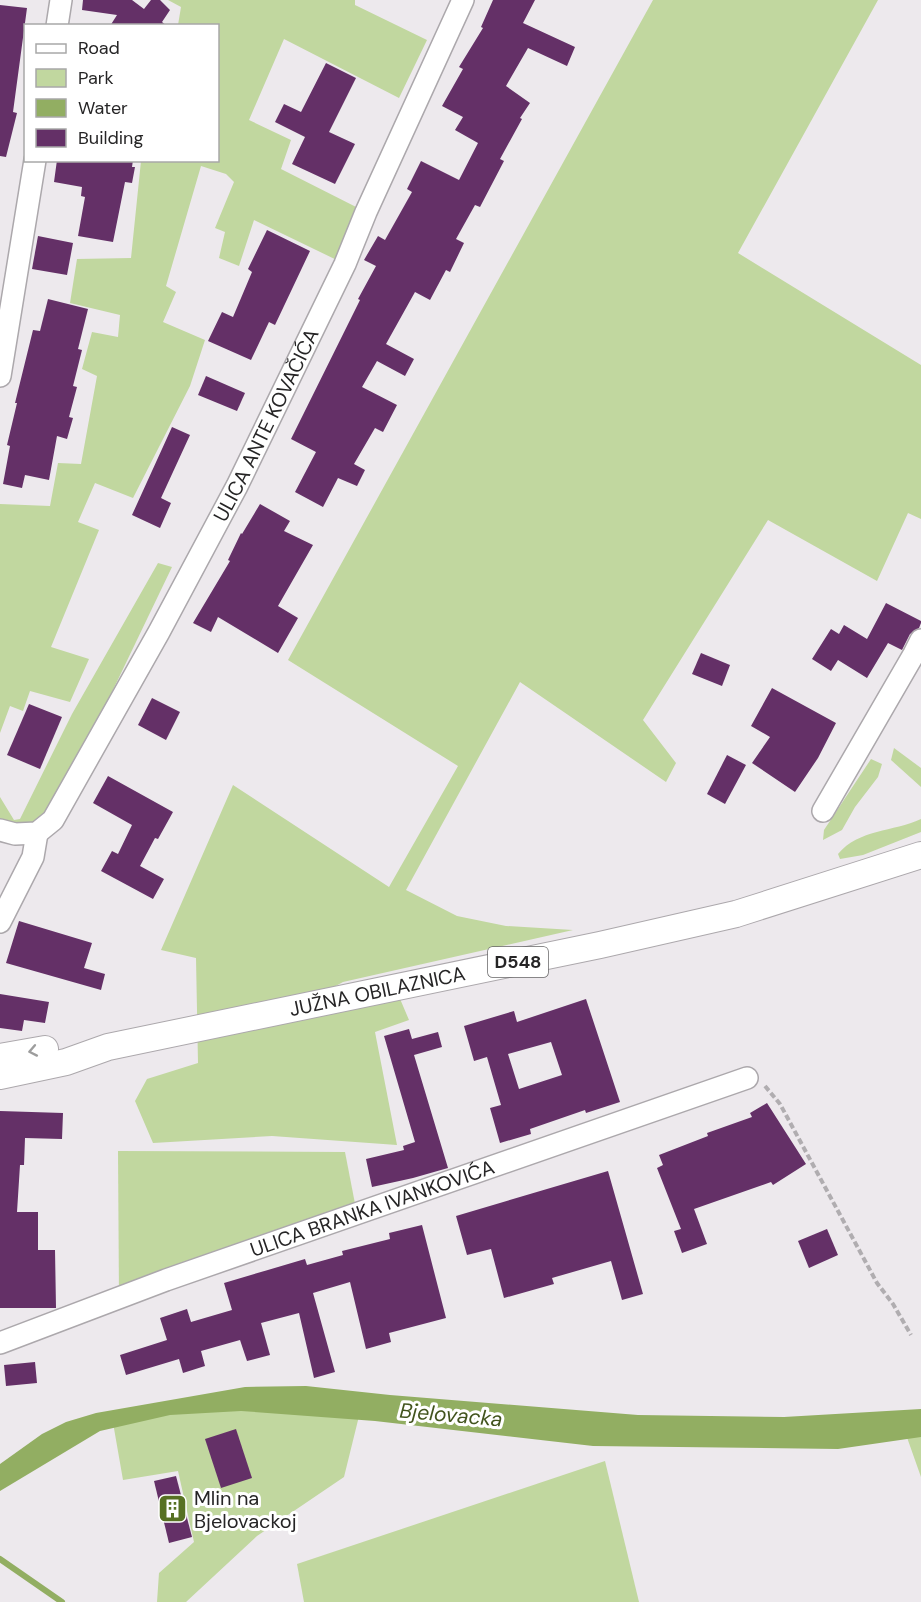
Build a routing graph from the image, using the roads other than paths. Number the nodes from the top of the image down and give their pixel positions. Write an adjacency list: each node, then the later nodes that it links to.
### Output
1 (61, 0): 3 (street)
2 (463, 0): 9 (street, ULICA ANTE KOVAČIĆA)
3 (57, 24)
4 (35, 162): 5 (street)
5 (0, 376)
6 (921, 640): 7 (street)
7 (823, 811)
8 (0, 830): 9 (street)
9 (37, 833): 11 (street)
10 (921, 855): 12 (main road, JUŽNA OBILAZNICA / D548)
11 (0, 922)
12 (108, 1047): 13 (main road, JUŽNA OBILAZNICA / D548, one-way to 13); 14 (main road, JUŽNA OBILAZNICA / D548)
13 (0, 1058)
14 (0, 1076)
15 (747, 1078): 16 (street, ULICA BRANKA IVANKOVIĆA)
16 (0, 1343)

